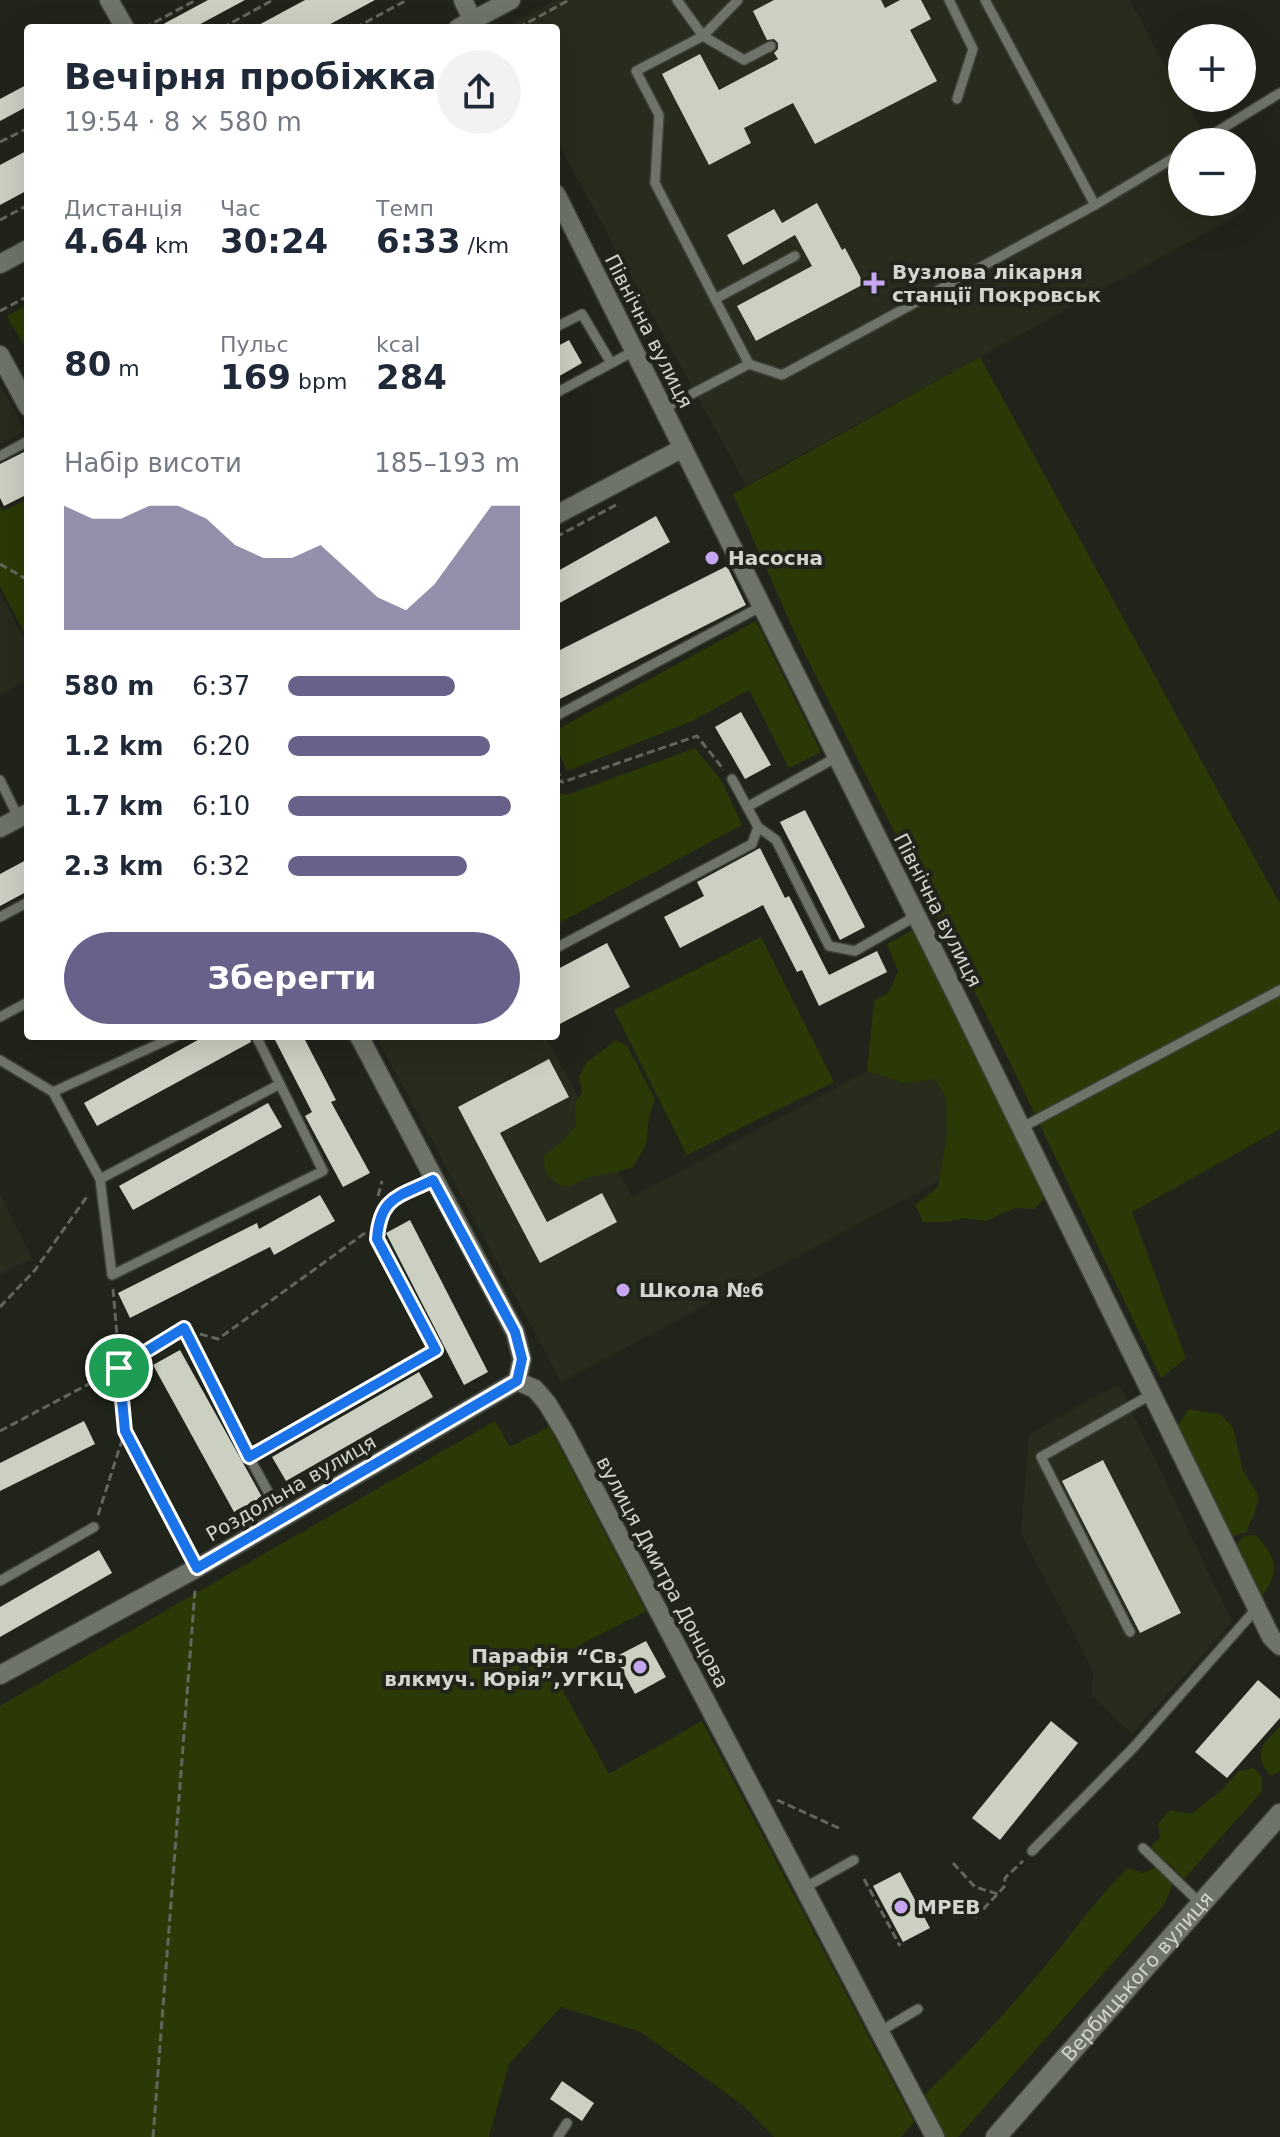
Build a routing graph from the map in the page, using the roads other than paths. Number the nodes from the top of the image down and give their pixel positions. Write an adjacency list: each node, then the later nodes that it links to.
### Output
1 (109, 0): 8 (street)
2 (463, 0): 9 (street)
3 (511, 0): 10 (street)
4 (677, 0): 11 (lane)
5 (738, 0): 11 (lane)
6 (949, 0): 14 (lane)
7 (985, 0): 18 (lane)
8 (123, 24)
9 (469, 24)
10 (471, 24)
11 (703, 36): 12 (lane); 22 (lane)
12 (771, 46)
13 (1280, 93): 15 (lane)
14 (957, 99)
15 (1223, 128)
16 (1168, 161): 18 (lane)
17 (560, 204): 24 (street, Північна вулиця)
18 (1095, 205): 27 (lane)
19 (24, 251): 21 (street)
20 (795, 256): 22 (lane)
21 (0, 264)
22 (715, 299): 27 (lane)
23 (560, 325): 26 (lane)
24 (634, 351): 26 (lane); 30 (street, Північна вулиця)
25 (0, 355): 28 (street)
26 (611, 363): 29 (lane)
27 (749, 364): 30 (lane)
28 (22, 383)
29 (560, 391)
30 (663, 409): 32 (street, Північна вулиця)
31 (24, 443): 33 (lane)
32 (683, 448): 34 (street); 35 (street, Північна вулиця)
33 (0, 456)
34 (560, 513)
35 (762, 606): 36 (lane); 37 (street, Північна вулиця)
36 (560, 714)
37 (837, 757): 40 (lane); 45 (street, Північна вулиця)
38 (732, 779): 40 (lane)
39 (0, 780): 41 (lane)
40 (747, 807): 42 (lane)
41 (23, 816): 43 (street)
42 (758, 827): 45 (lane); 47 (lane)
43 (0, 828)
44 (24, 904): 46 (lane)
45 (916, 916): 57 (street, Північна вулиця)
46 (0, 917)
47 (560, 946)
48 (1280, 990): 57 (lane)
49 (24, 1004): 50 (lane)
50 (0, 1017)
51 (167, 1040): 56 (lane)
52 (258, 1040): 55 (lane)
53 (361, 1040): 59 (street)
54 (0, 1060): 56 (lane)
55 (280, 1084): 58 (lane); 58 (lane)
56 (53, 1092): 58 (lane)
57 (1021, 1128): 62 (street, Північна вулиця)
58 (100, 1179)
59 (433, 1180): 61 (street); 63 (lane)
60 (184, 1328): 63 (lane)
61 (517, 1381): 64 (street, Роздольна вулиця); 75 (street, вулиця Дмитра Донцова)
62 (1152, 1394): 67 (street, Північна вулиця); 68 (lane)
63 (249, 1457): 64 (lane)
64 (283, 1519): 70 (street, Роздольна вулиця)
65 (94, 1527): 66 (lane)
66 (0, 1581)
67 (1257, 1608): 69 (street, Північна вулиця); 73 (lane)
68 (1130, 1632)
69 (1280, 1646)
70 (0, 1675)
71 (1280, 1814): 76 (main road, Вербицького вулиця)
72 (1143, 1848): 76 (lane)
73 (1032, 1851)
74 (854, 1860): 75 (lane)
75 (804, 1888): 78 (street, вулиця Дмитра Донцова)
76 (1201, 1904): 82 (main road, Вербицького вулиця)
77 (918, 2009): 78 (lane)
78 (879, 2032): 81 (street, вулиця Дмитра Донцова)
79 (567, 2123): 80 (lane)
80 (558, 2137)
81 (935, 2137)
82 (996, 2137)

